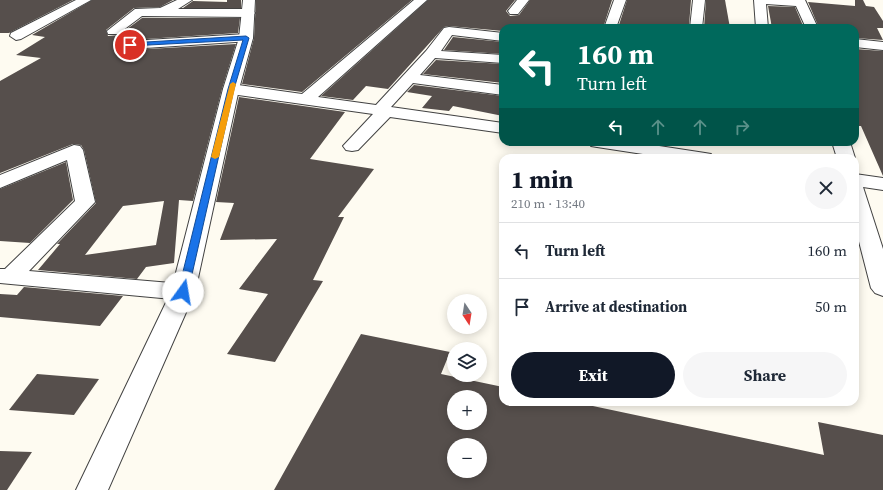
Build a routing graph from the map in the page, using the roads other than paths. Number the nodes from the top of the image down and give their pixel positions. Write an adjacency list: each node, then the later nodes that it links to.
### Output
1 (84, 0): 17 (street)
2 (186, 0): 11 (street)
3 (421, 0): 28 (street)
4 (522, 0): 10 (street)
5 (620, 0): 12 (street)
6 (698, 0): 13 (street)
7 (761, 0): 8 (street); 14 (street)
8 (800, 1): 15 (street)
9 (249, 7): 11 (street); 19 (street)
10 (514, 11)
11 (162, 12): 16 (street)
12 (611, 24)
13 (696, 24)
14 (762, 24)
15 (810, 24)
16 (113, 31)
17 (16, 36)
18 (499, 37): 23 (street)
19 (246, 38): 21 (street); 26 (street)
20 (859, 43): 22 (street)
21 (130, 45)
22 (883, 46)
23 (431, 54): 24 (street); 25 (street)
24 (499, 59)
25 (410, 78): 27 (street); 29 (street)
26 (231, 89): 28 (street); 40 (street)
27 (499, 89)
28 (305, 100): 29 (street)
29 (382, 111): 30 (street); 31 (street)
30 (499, 127)
31 (352, 146)
32 (624, 146): 33 (street)
33 (678, 154)
34 (859, 181): 36 (street)
35 (0, 182): 38 (street)
36 (883, 184)
37 (859, 204): 39 (street)
38 (4, 277): 40 (street)
39 (883, 288)
40 (183, 292): 41 (street)
41 (92, 490)

